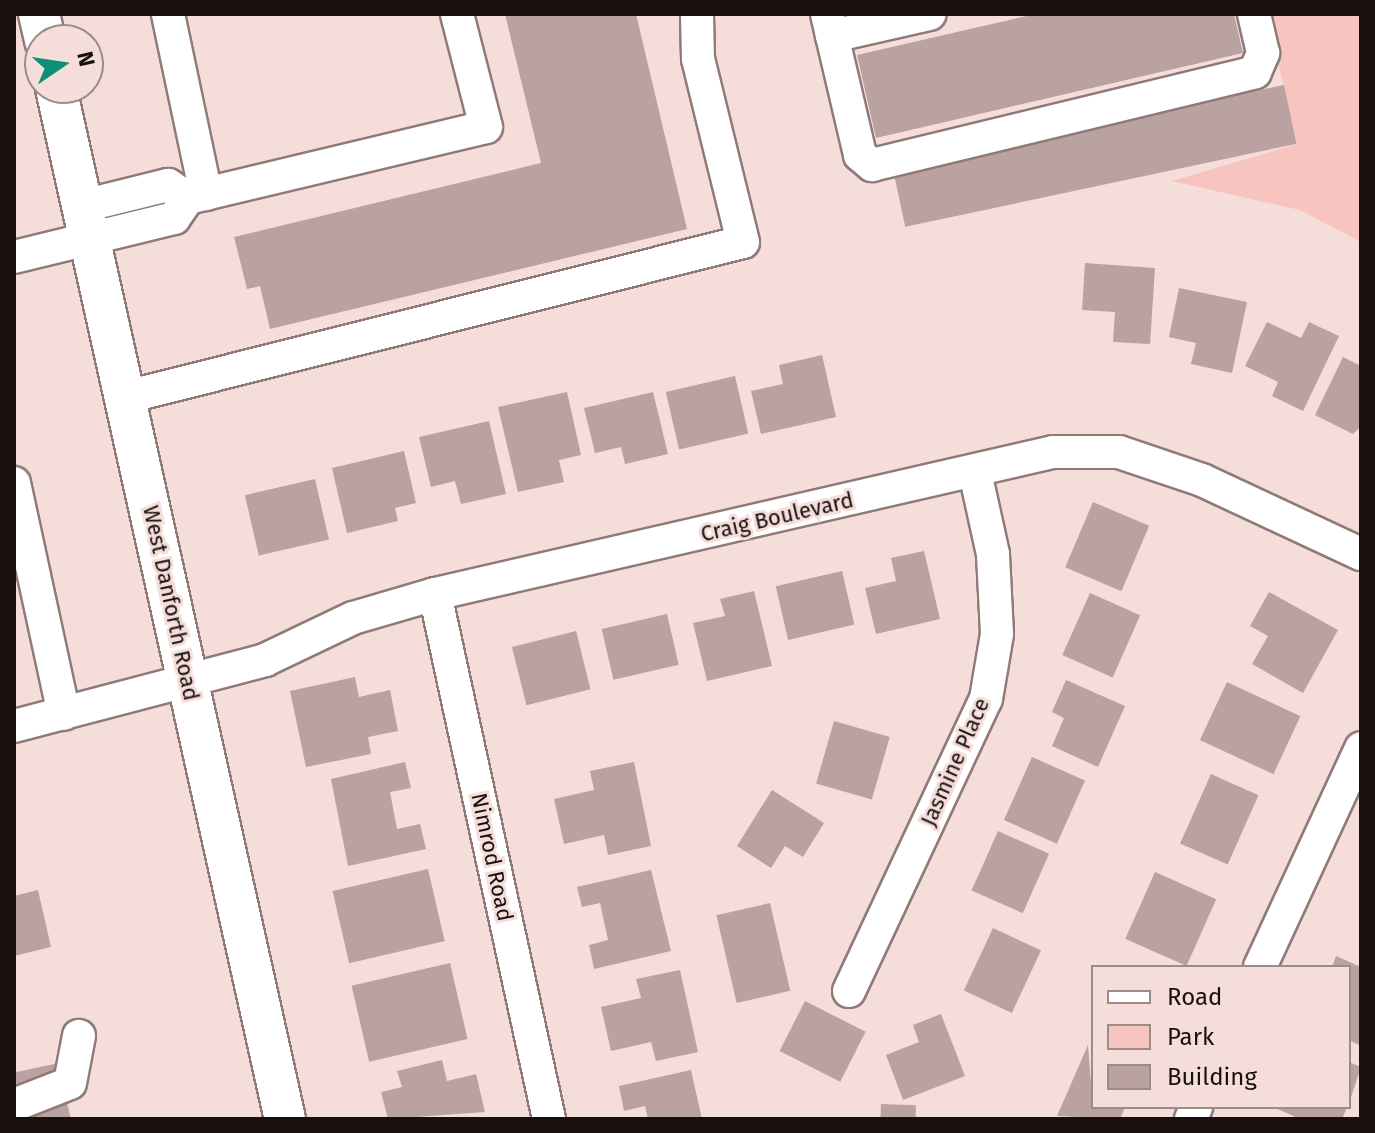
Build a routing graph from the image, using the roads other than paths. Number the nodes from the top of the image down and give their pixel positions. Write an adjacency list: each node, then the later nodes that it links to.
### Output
1 (168, 14): 8 (street)
2 (457, 14): 8 (street)
3 (697, 14): 11 (street)
4 (930, 14): 6 (street)
5 (1254, 14): 6 (street)
6 (829, 25)
7 (60, 104): 9 (main road, West Danforth Road)
8 (197, 196): 9 (street)
9 (86, 222): 10 (street); 11 (main road, West Danforth Road)
10 (14, 257)
11 (126, 397): 16 (main road, West Danforth Road)
12 (975, 472): 14 (street, Craig Boulevard); 15 (street, Craig Boulevard); 21 (street, Jasmine Place)
13 (14, 483): 17 (street)
14 (1361, 554)
15 (435, 594): 16 (street, Craig Boulevard); 25 (street, Nimrod Road)
16 (188, 681): 17 (street, Craig Boulevard); 24 (main road, West Danforth Road)
17 (64, 714): 18 (street, Craig Boulevard)
18 (14, 726)
19 (1361, 748): 20 (street)
20 (1261, 965)
21 (849, 991)
22 (79, 1036): 23 (street)
23 (14, 1105)
24 (285, 1119)
25 (549, 1119)

